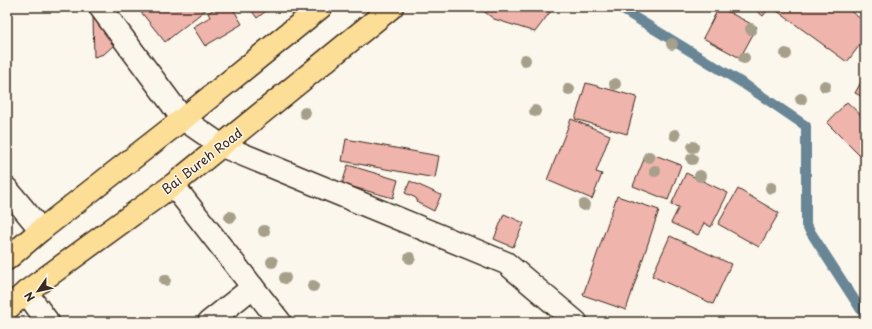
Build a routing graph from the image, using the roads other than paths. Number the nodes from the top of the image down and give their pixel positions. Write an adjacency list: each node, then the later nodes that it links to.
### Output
1 (100, 7): 4 (street)
2 (321, 7): 4 (highway)
3 (392, 7): 5 (highway, Bai Bureh Road)
4 (183, 119): 5 (street); 8 (highway)
5 (222, 146): 6 (highway, Bai Bureh Road); 16 (street)
6 (173, 185): 10 (street); 11 (highway, Bai Bureh Road)
7 (7, 189): 8 (street)
8 (41, 230): 9 (highway)
9 (7, 260)
10 (253, 287): 14 (street); 15 (street)
11 (26, 292): 12 (highway, Bai Bureh Road); 13 (street)
12 (7, 309)
13 (48, 322)
14 (209, 322)
15 (280, 322)
16 (576, 322)

